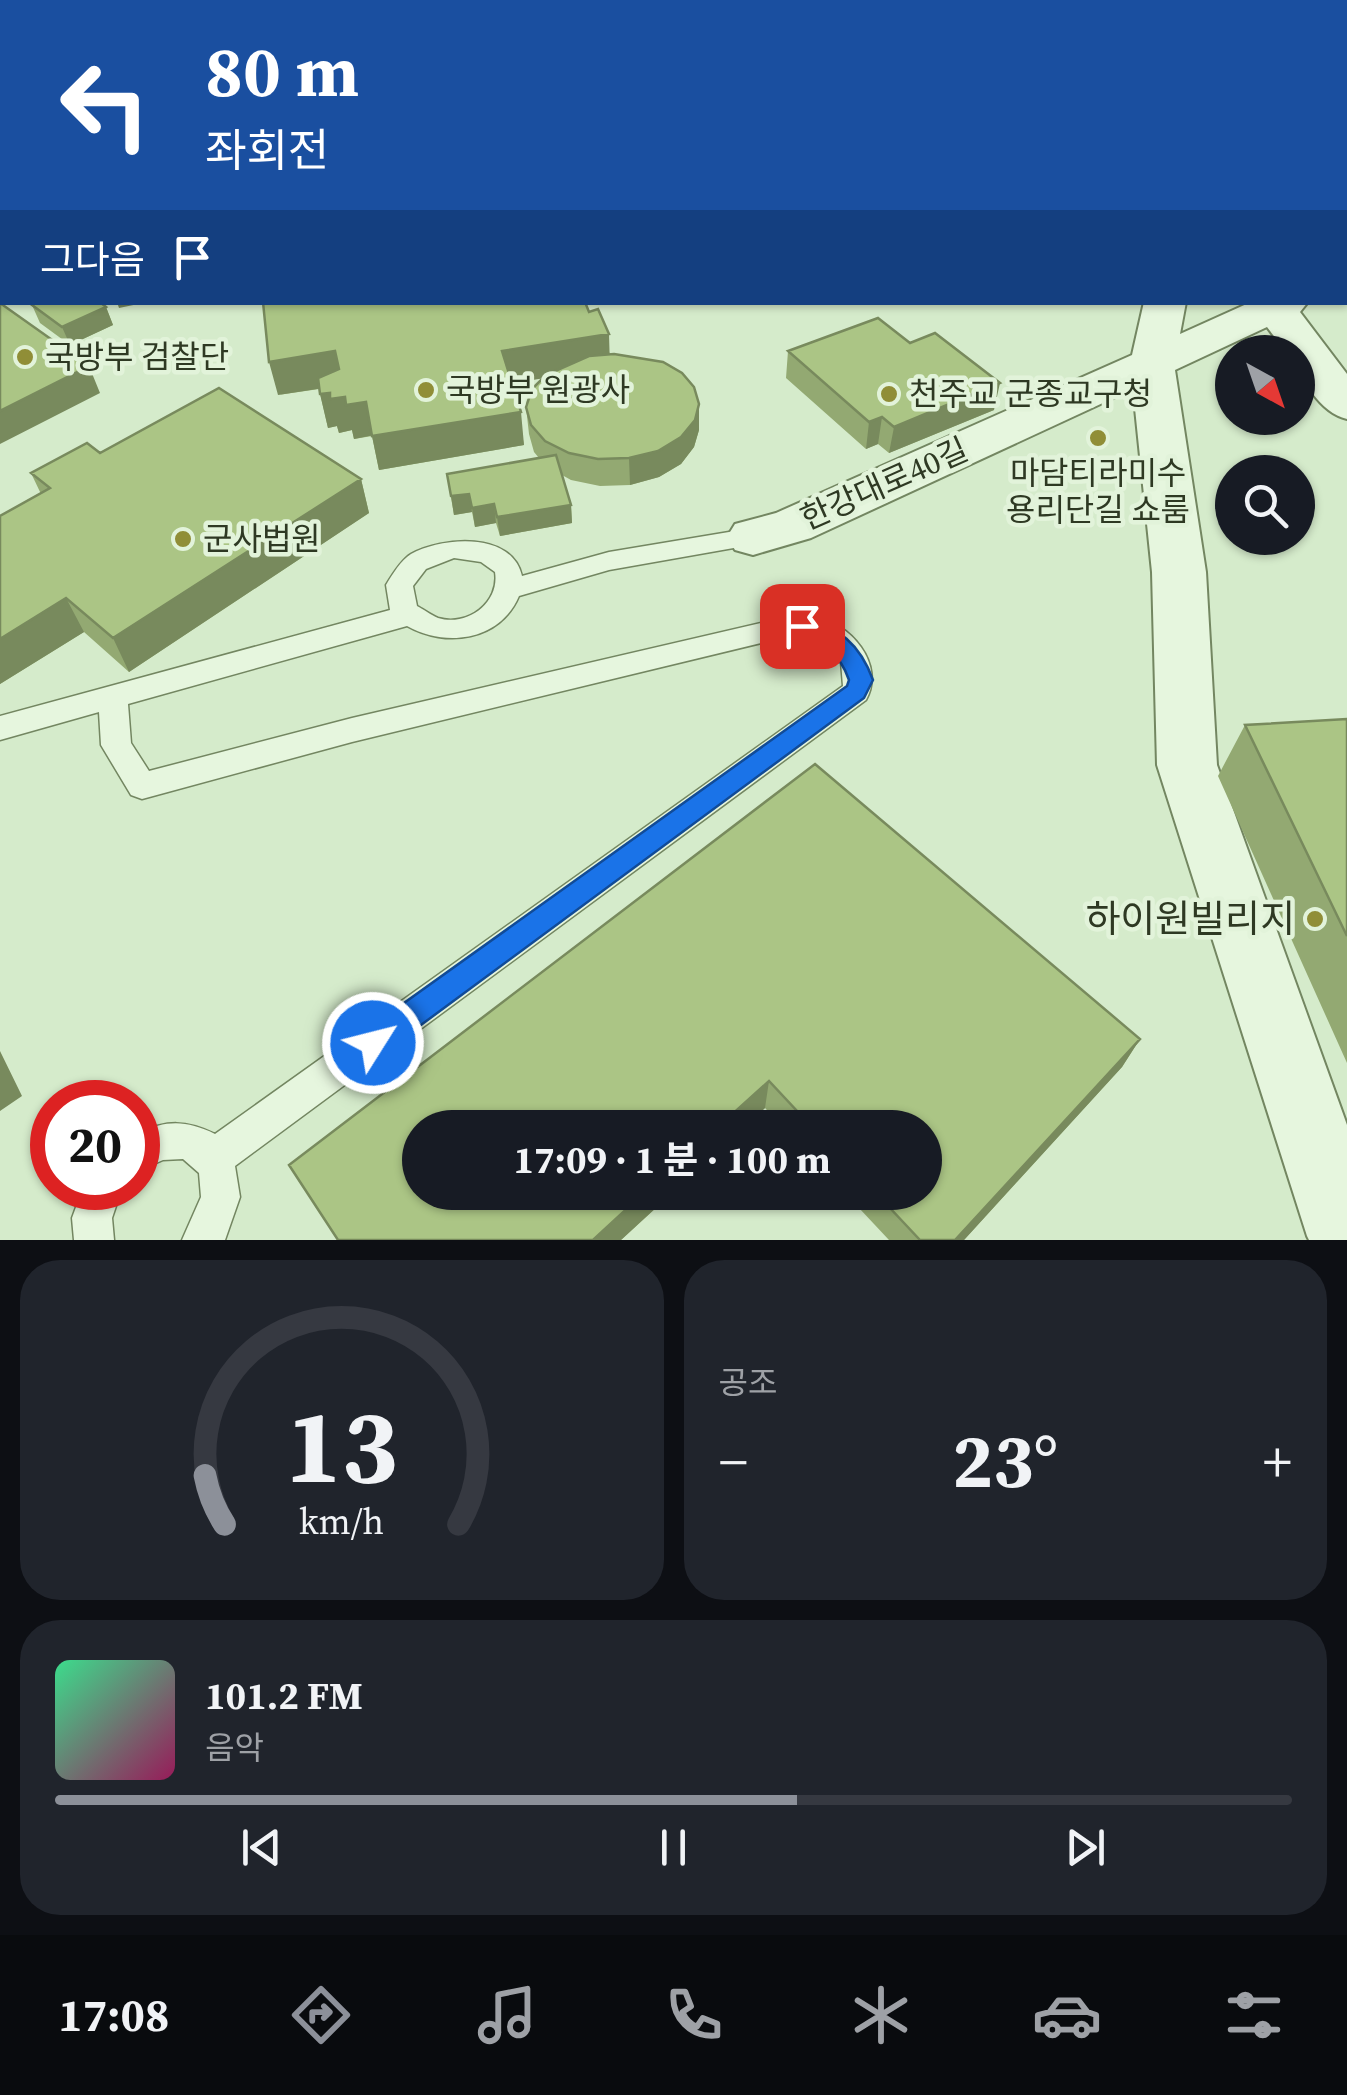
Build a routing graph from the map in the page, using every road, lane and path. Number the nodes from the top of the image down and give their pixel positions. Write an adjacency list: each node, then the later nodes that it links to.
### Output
1 (1164, 305): 3 (street)
2 (1281, 305): 3 (street, 한강대로40길); 4 (street)
3 (1152, 364): 5 (street, 한강대로40길); 13 (street)
4 (1347, 405)
5 (753, 537): 6 (lane)
6 (511, 589): 7 (lane); 7 (lane)
7 (409, 616): 8 (lane)
8 (114, 696): 9 (lane); 11 (lane)
9 (0, 728)
10 (160, 1144): 11 (lane)
11 (214, 1158): 15 (lane)
12 (95, 1210): 14 (lane)
13 (1347, 1236)
14 (94, 1240)
15 (202, 1240)

